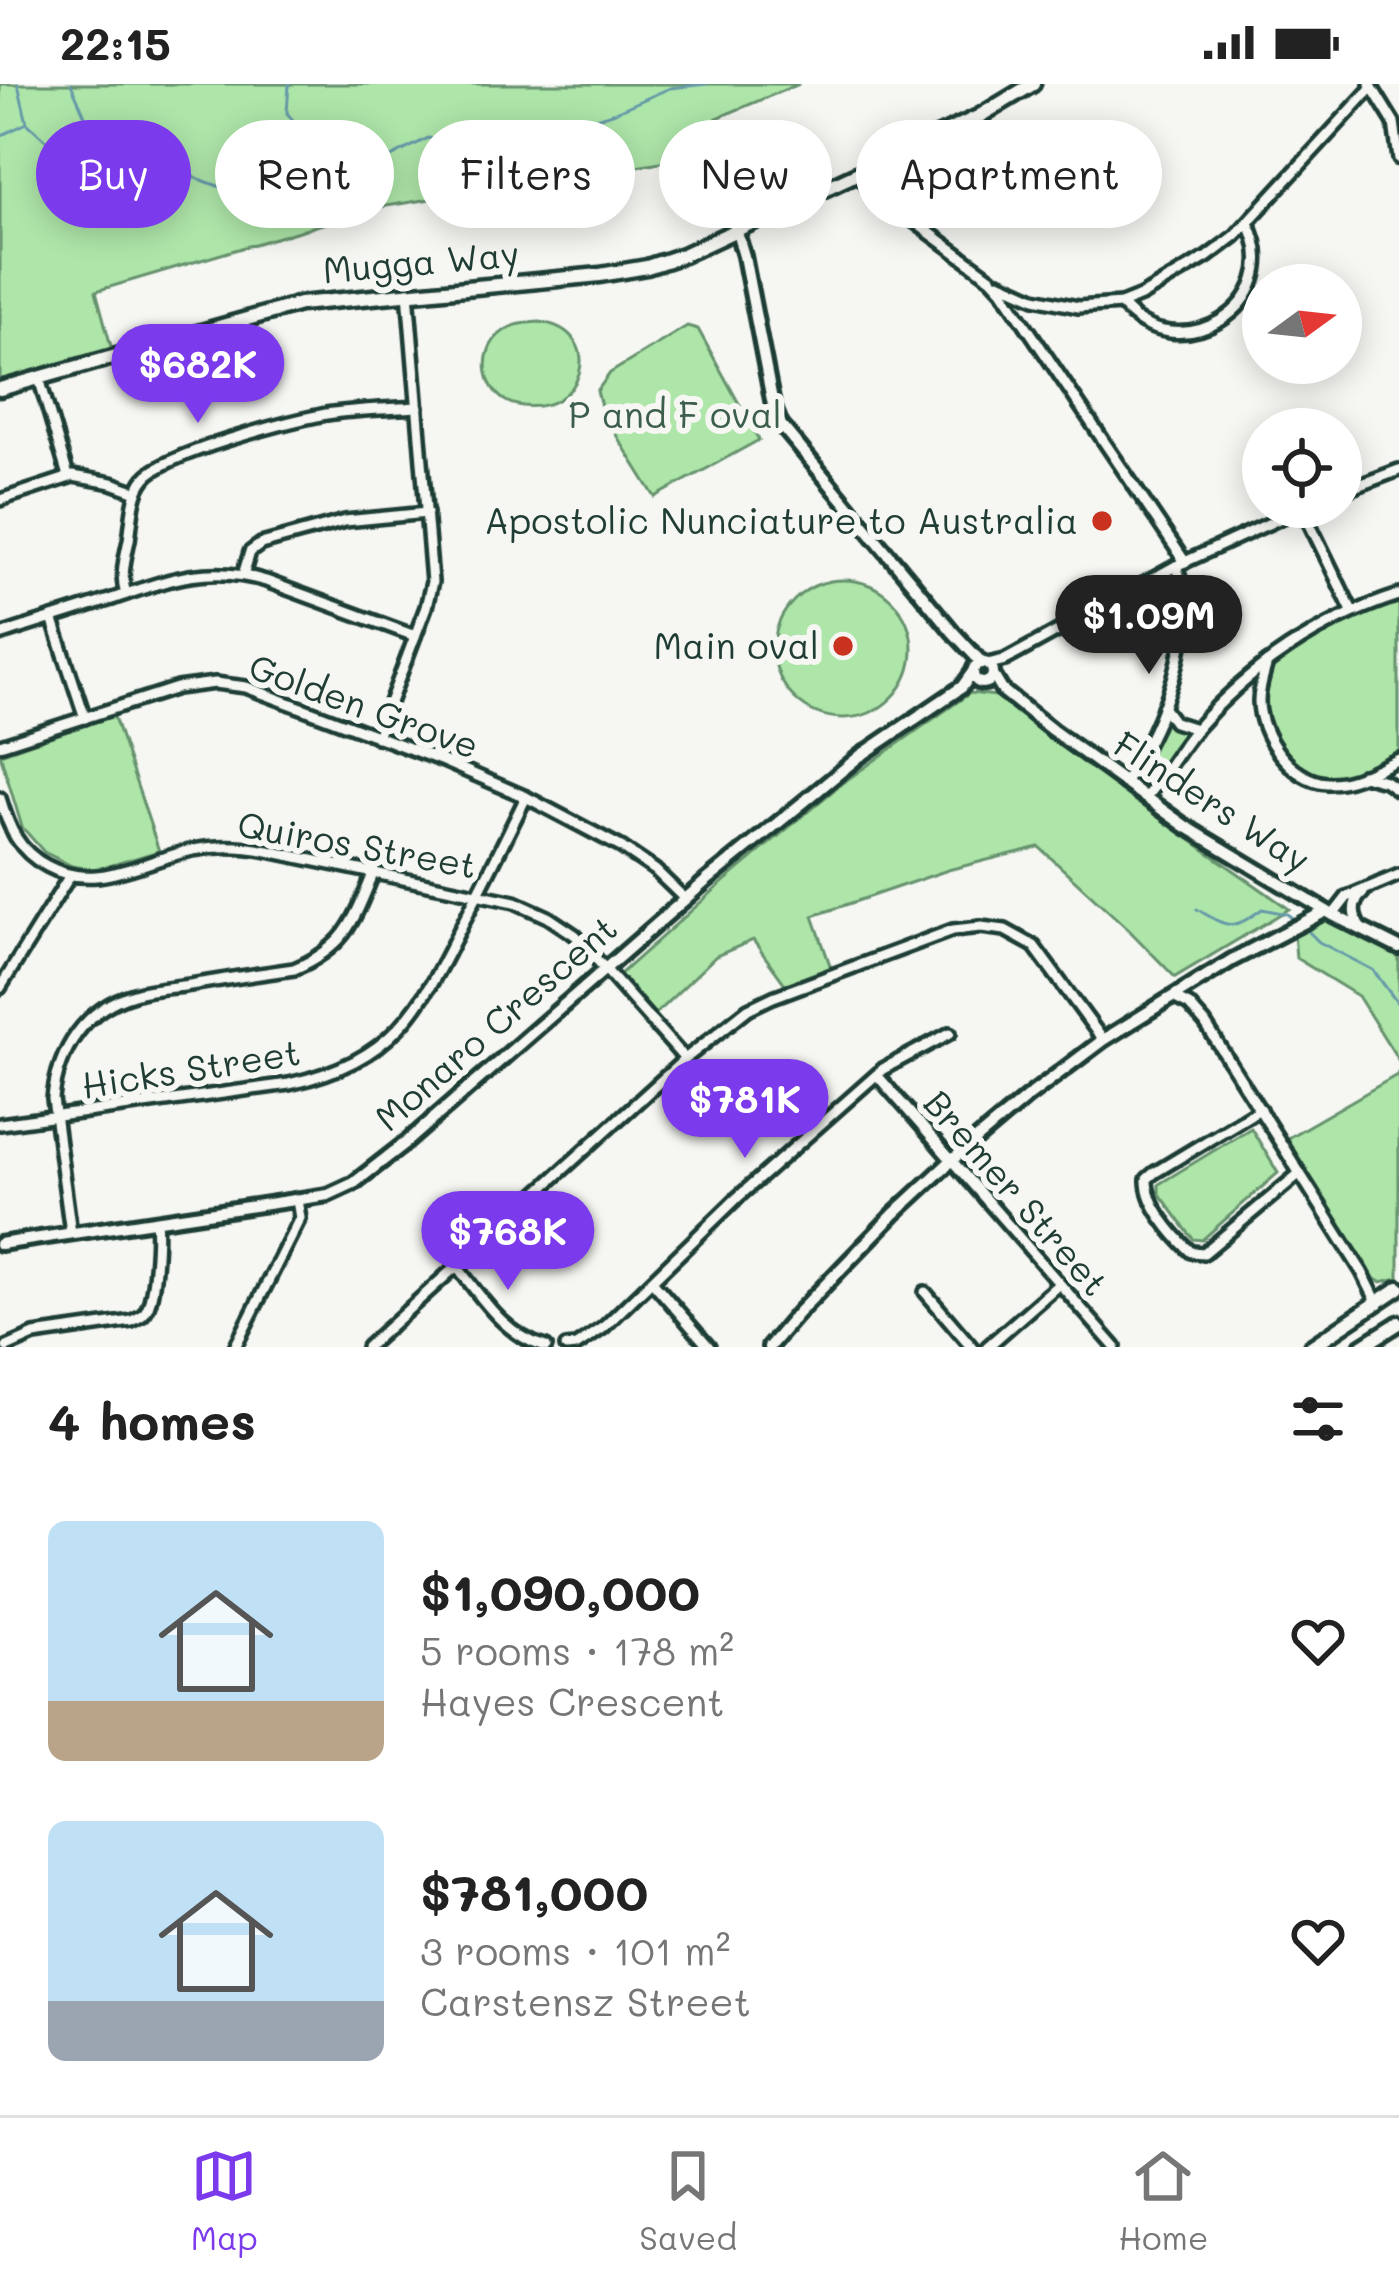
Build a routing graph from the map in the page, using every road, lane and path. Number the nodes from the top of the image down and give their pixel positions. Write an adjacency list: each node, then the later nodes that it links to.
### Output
1 (1033, 84): 3 (main road, Mugga Way)
2 (1371, 86): 4 (street); 6 (street)
3 (969, 120)
4 (1399, 159)
5 (856, 173): 8 (main road, Mugga Way)
6 (1248, 223): 12 (street); 12 (street)
7 (923, 228): 9 (street)
8 (732, 231): 10 (main road, Mugga Way); 34 (street, Flinders Way)
9 (992, 278): 11 (street); 13 (street)
10 (409, 292): 14 (main road, Mugga Way); 16 (street)
11 (1035, 298): 12 (street); 13 (street)
12 (1121, 304)
13 (1023, 321): 25 (street)
14 (39, 377): 15 (main road, Mugga Way); 18 (street)
15 (0, 389)
16 (418, 406): 20 (street); 22 (street)
17 (1399, 470): 19 (street)
18 (68, 476): 20 (street); 21 (street)
19 (1362, 484)
20 (137, 492): 27 (street)
21 (0, 500)
22 (427, 513): 26 (street); 32 (street)
23 (1260, 528): 25 (street, Monaro Crescent)
24 (1313, 528): 29 (street)
25 (1180, 564): 34 (street, Monaro Crescent); 37 (street)
26 (243, 575): 27 (street); 32 (street)
27 (126, 594): 30 (street)
28 (1399, 595): 29 (street)
29 (1352, 611): 33 (street)
30 (52, 618): 31 (street); 38 (street)
31 (0, 634)
32 (415, 636): 40 (street)
33 (1267, 664): 35 (street); 36 (street)
34 (983, 673): 44 (street, Flinders Way); 56 (street, Monaro Crescent)
35 (1230, 693): 36 (street); 39 (street)
36 (1259, 700): 43 (street)
37 (1163, 707): 39 (street); 44 (street)
38 (85, 718): 40 (street, Golden Grove); 41 (street, Golden Grove)
39 (1196, 730): 48 (street)
40 (377, 736): 46 (street, Golden Grove)
41 (0, 745)
42 (1396, 760): 43 (street); 45 (street)
43 (1363, 775): 45 (street)
44 (1124, 783): 48 (street, Flinders Way)
45 (1395, 788)
46 (526, 797): 55 (street, Hicks Street); 56 (street, Golden Grove)
47 (0, 798): 49 (street)
48 (1145, 798): 57 (street, Flinders Way)
49 (13, 835): 50 (street); 53 (street)
50 (0, 841)
51 (373, 874): 53 (street, Quiros Street); 55 (street, Quiros Street); 72 (street)
52 (1399, 875): 54 (street)
53 (69, 877): 64 (street)
54 (1367, 889): 58 (street); 60 (street)
55 (478, 894): 62 (street, Quiros Street); 72 (street, Hicks Street)
56 (685, 899): 62 (street, Monaro Crescent)
57 (1305, 899): 58 (street, Flinders Way); 59 (street)
58 (1330, 913): 59 (street); 60 (street, Flinders Way)
59 (1297, 924): 63 (street)
60 (1363, 931): 61 (street, Flinders Way)
61 (1399, 948)
62 (604, 968): 69 (street, Quiros Street); 76 (street, Monaro Crescent)
63 (1192, 985): 65 (street); 66 (street)
64 (0, 988)
65 (1173, 997): 66 (street); 68 (street)
66 (1205, 1023): 71 (street)
67 (950, 1033): 70 (street)
68 (1103, 1040): 69 (street); 74 (street)
69 (685, 1059): 80 (street)
70 (877, 1075): 74 (street, Bremer Street); 81 (street)
71 (1260, 1109): 75 (street); 75 (street)
72 (55, 1117): 73 (street, Hicks Street); 78 (street)
73 (0, 1124)
74 (951, 1161): 82 (street, Bremer Street); 93 (street)
75 (1300, 1173): 85 (street)
76 (297, 1200): 77 (street, Monaro Crescent); 88 (street)
77 (155, 1221): 78 (street, Monaro Crescent); 87 (street)
78 (71, 1233): 79 (street, Monaro Crescent)
79 (0, 1244)
80 (456, 1265): 89 (street); 90 (street)
81 (652, 1281): 91 (street); 92 (street)
82 (1059, 1284): 95 (street); 96 (street, Bremer Street)
83 (1399, 1288): 85 (main road)
84 (925, 1292): 94 (street)
85 (1380, 1300): 86 (main road); 97 (main road)
86 (1398, 1327): 98 (main road)
87 (7, 1347)
88 (236, 1347)
89 (367, 1347)
90 (546, 1347)
91 (566, 1347)
92 (709, 1347)
93 (769, 1347)
94 (972, 1347)
95 (987, 1347)
96 (1115, 1347)
97 (1311, 1347)
98 (1361, 1347)

